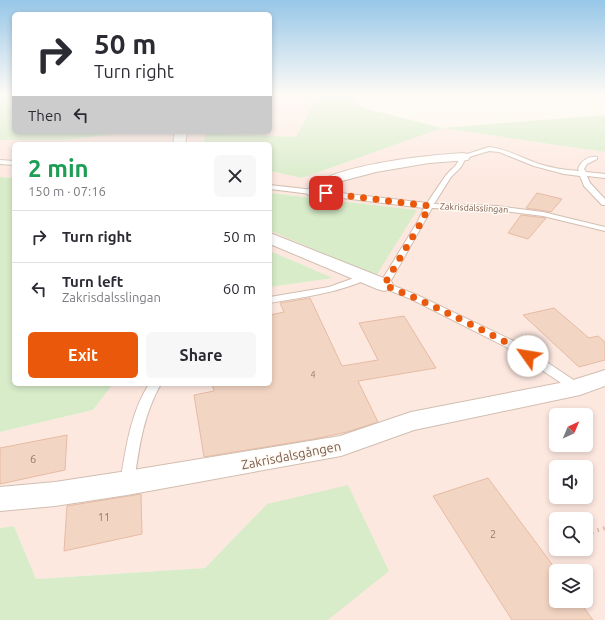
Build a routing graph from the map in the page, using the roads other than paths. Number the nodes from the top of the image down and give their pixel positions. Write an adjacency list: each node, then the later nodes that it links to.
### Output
1 (463, 157): 5 (lane); 8 (street); 10 (lane)
2 (595, 158): 5 (lane)
3 (0, 162): 4 (lane)
4 (12, 163)
5 (583, 175): 6 (lane); 9 (lane)
6 (605, 176)
7 (272, 187): 8 (lane, Zakrisdalsslingan)
8 (313, 192): 10 (lane, Zakrisdalsslingan)
9 (605, 203)
10 (429, 206): 11 (lane, Zakrisdalsslingan); 14 (lane)
11 (605, 229)
12 (272, 239): 13 (street)
13 (365, 277): 14 (street); 15 (lane)
14 (384, 285): 18 (lane)
15 (272, 300)
16 (605, 378): 18 (street, Zakrisdalsgången)
17 (154, 386): 19 (lane)
18 (577, 388): 19 (street, Zakrisdalsgången)
19 (127, 483): 20 (street, Zakrisdalsgången)
20 (0, 499)

